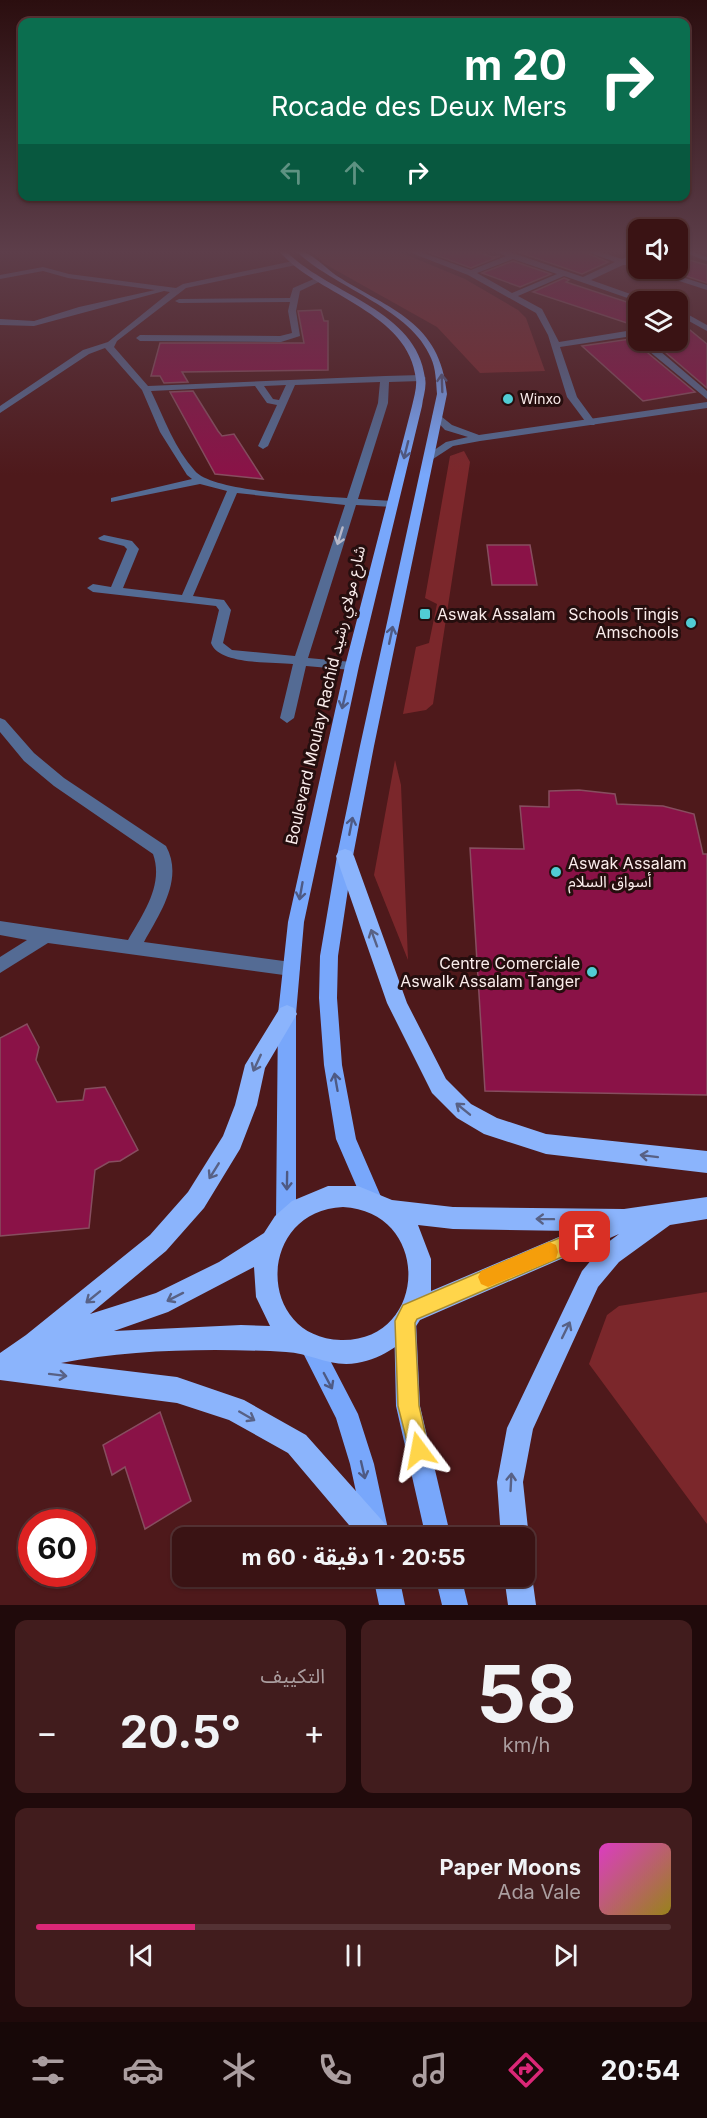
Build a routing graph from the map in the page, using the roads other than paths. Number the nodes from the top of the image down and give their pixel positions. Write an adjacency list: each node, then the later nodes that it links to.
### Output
1 (131, 325): 8 (street)
2 (295, 325): 7 (street)
3 (389, 325): 11 (main road, Boulevard Moulay Rachid شارع مولاي رشيد)
4 (411, 325): 20 (main road, one-way to 4)
5 (547, 325): 9 (street)
6 (628, 337): 9 (street)
7 (140, 338)
8 (109, 344): 15 (street); 19 (street)
9 (555, 345): 21 (street)
10 (655, 351): 16 (street)
11 (421, 378): 12 (street); 29 (main road, Boulevard Moulay Rachid شارع مولاي رشيد, one-way to 29)
12 (385, 379): 13 (street); 28 (street)
13 (292, 382): 14 (street); 17 (street)
14 (258, 384): 15 (street); 17 (street)
15 (146, 389): 25 (street)
16 (707, 396)
17 (283, 404): 23 (street)
18 (707, 405): 21 (street)
19 (0, 410)
20 (437, 416): 22 (street); 24 (main road)
21 (591, 423): 22 (street)
22 (480, 438): 24 (street)
23 (263, 446)
24 (429, 457): 38 (main road, one-way to 24)
25 (199, 481): 26 (street); 27 (street)
26 (232, 491): 28 (street); 33 (street)
27 (115, 500)
28 (351, 501): 29 (street); 34 (street, one-way to 34)
29 (393, 504): 35 (main road, Boulevard Moulay Rachid شارع مولاي رشيد)
30 (104, 538): 32 (street)
31 (93, 588): 32 (street)
32 (116, 590): 33 (street)
33 (187, 597): 34 (street)
34 (300, 662): 35 (street); 36 (street)
35 (352, 666): 43 (main road, Boulevard Moulay Rachid شارع مولاي رشيد, one-way to 43)
36 (287, 718)
37 (0, 723): 41 (street)
38 (345, 856): 45 (highway, one-way to 38); 46 (main road, one-way to 38)
39 (0, 928): 40 (street)
40 (46, 936): 41 (street); 42 (street)
41 (133, 946): 43 (street)
42 (0, 966)
43 (291, 969): 44 (main road, Boulevard Moulay Rachid شارع مولاي رشيد)
44 (287, 1014): 50 (main road, Boulevard Moulay Rachid شارع مولاي رشيد, one-way to 50); 54 (highway, one-way to 54)
45 (707, 1162)
46 (372, 1199): 48 (highway); 50 (highway)
47 (707, 1208): 49 (highway)
48 (392, 1211): 51 (highway, one-way to 48); 53 (highway)
49 (666, 1214): 51 (highway); 60 (highway, one-way to 49)
50 (286, 1220): 52 (highway)
51 (624, 1220): 53 (highway)
52 (273, 1241): 54 (highway, one-way to 54); 55 (highway)
53 (408, 1317): 55 (highway); 59 (main road)
54 (35, 1344): 56 (highway)
55 (305, 1344): 56 (highway); 58 (main road, one-way to 58)
56 (4, 1365): 57 (highway, one-way to 57)
57 (369, 1527)
58 (376, 1527)
59 (436, 1527)
60 (513, 1527)
61 (388, 1587): 64 (main road)
62 (451, 1587): 65 (main road)
63 (520, 1587): 66 (highway)
64 (392, 1605)
65 (455, 1605)
66 (522, 1605)

